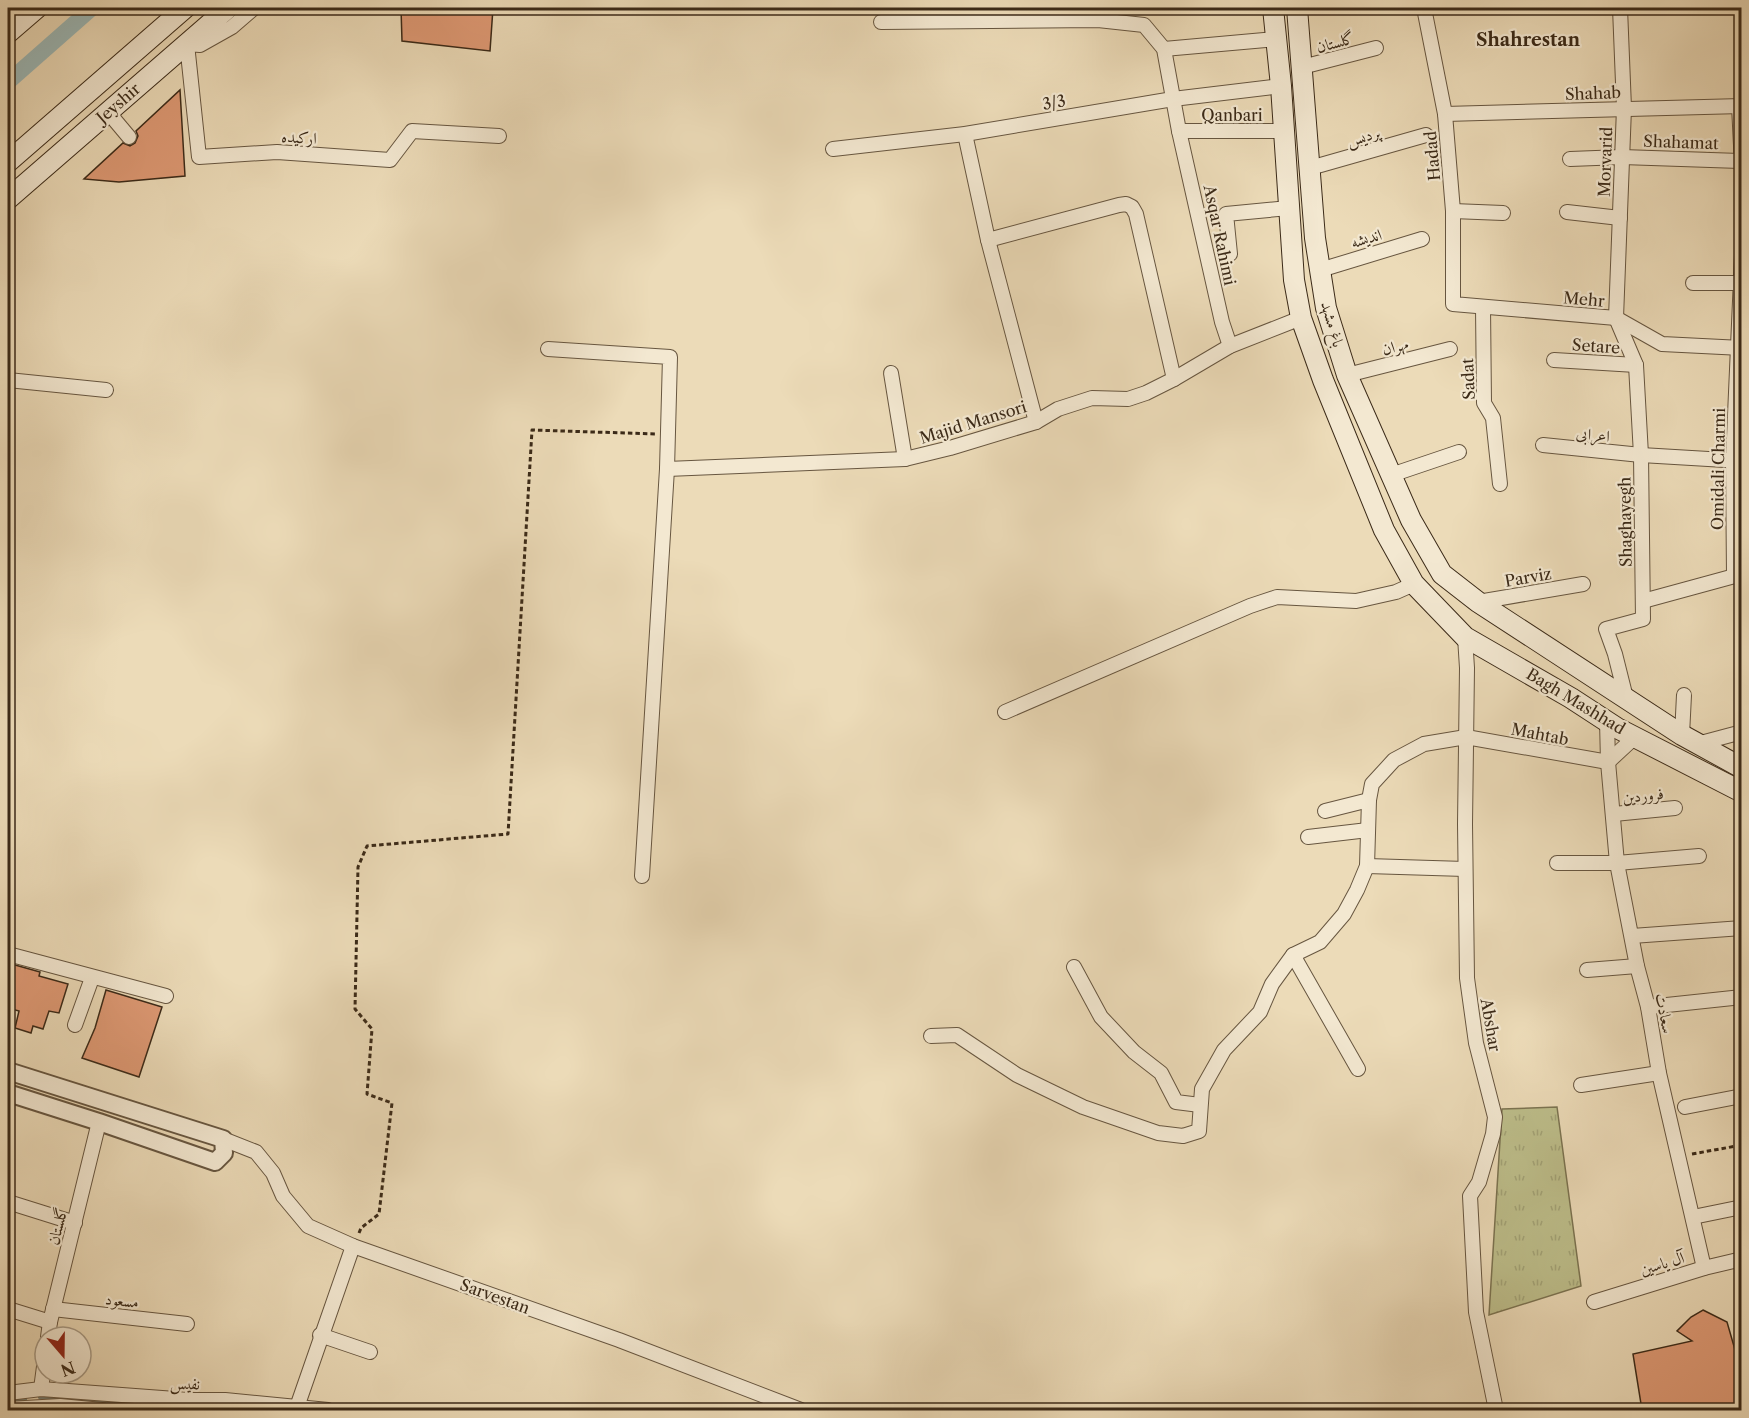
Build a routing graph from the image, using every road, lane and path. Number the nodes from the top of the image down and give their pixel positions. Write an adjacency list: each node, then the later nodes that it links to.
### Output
1 (37, 8): 11 (main road)
2 (185, 8): 32 (main road, Jeyshir)
3 (228, 8): 13 (main road, Jeyshir)
4 (254, 8): 13 (street)
5 (1273, 8): 12 (main road, باغ مشهد)
6 (1297, 8): 16 (main road, باغ مشهد)
7 (1424, 8): 22 (street, Hadad)
8 (1620, 8): 20 (street, Morvarid)
9 (1098, 14): 10 (street); 15 (street)
10 (881, 22)
11 (8, 33)
12 (1276, 39): 15 (street); 17 (main road, باغ مشهد)
13 (187, 44): 21 (main road, Jeyshir); 27 (street, ارکیده)
14 (1376, 48): 16 (street, گلستان)
15 (1164, 49): 18 (street, Asqar Rahimi)
16 (1302, 67): 34 (main road, باغ مشهد)
17 (1281, 86): 18 (street, 3/3); 24 (main road, باغ مشهد)
18 (1173, 99): 23 (street, Asqar Rahimi); 25 (street, 3/3)
19 (1740, 106): 20 (street, Shahab); 33 (street)
20 (1624, 108): 22 (street, Shahab); 30 (street, Morvarid)
21 (108, 112): 28 (street); 35 (main road, Jeyshir)
22 (1445, 114): 37 (street, Hadad)
23 (1179, 131): 24 (street, Qanbari); 52 (street, Asqar Rahimi)
24 (1285, 131): 36 (main road, باغ مشهد)
25 (964, 134): 29 (street, 3/3); 42 (street)
26 (1426, 135): 34 (street, پردیس)
27 (499, 136)
28 (129, 138)
29 (833, 149)
30 (1622, 157): 31 (street, Shahamat); 33 (street, Shahamat); 40 (street, Morvarid)
31 (1570, 159)
32 (8, 162)
33 (1741, 163)
34 (1310, 168): 45 (main road, باغ مشهد)
35 (8, 200)
36 (1289, 207): 43 (street); 50 (main road, باغ مشهد)
37 (1454, 211): 39 (street); 48 (street, Hadad)
38 (1567, 212): 40 (street)
39 (1503, 213)
40 (1620, 218): 51 (street, Morvarid)
41 (1422, 239): 45 (street, اندیشه)
42 (988, 240): 60 (street); 63 (street)
43 (1230, 254)
44 (1742, 255): 47 (street, Omidali Charmi)
45 (1320, 270): 59 (main road, باغ مشهد)
46 (1693, 283): 47 (street)
47 (1740, 283): 54 (street, Omidali Charmi)
48 (1454, 304): 49 (street, Mehr)
49 (1483, 307): 51 (street, Mehr); 72 (street, Sadat)
50 (1301, 318): 52 (street, Majid Mansori); 74 (main road, باغ مشهد)
51 (1616, 318): 54 (street, Mehr); 57 (street, Shaghayegh)
52 (1230, 346): 60 (street, Majid Mansori)
53 (1450, 348): 59 (street, مهران)
54 (1739, 348): 69 (street, Omidali Charmi)
55 (548, 349): 64 (street)
56 (1554, 360): 57 (street, Setare)
57 (1636, 365): 67 (street, Shaghayegh)
58 (891, 373): 68 (street)
59 (1347, 375): 71 (main road, باغ مشهد)
60 (1174, 379): 63 (street, Majid Mansori)
61 (8, 380): 62 (street)
62 (106, 390)
63 (1036, 422): 68 (street, Majid Mansori)
64 (668, 434): 70 (street); 135 (path)
65 (1543, 446): 67 (street, اعرابی)
66 (1459, 452): 71 (street)
67 (1641, 455): 69 (street, اعرابی); 76 (street, Shaghayegh)
68 (905, 459): 70 (street, Majid Mansori)
69 (1737, 461): 73 (street, Omidali Charmi)
70 (667, 469): 105 (street)
71 (1391, 476): 77 (main road, باغ مشهد)
72 (1500, 484)
73 (1738, 575): 76 (street)
74 (1414, 584): 78 (main road, Bagh Mashhad); 85 (street)
75 (1583, 584): 77 (street, Parviz)
76 (1643, 601): 84 (street, Shaghayegh)
77 (1478, 602): 79 (main road, Bagh Mashhad)
78 (1465, 637): 81 (main road, Bagh Mashhad); 89 (street, Abshar)
79 (1548, 648): 80 (main road, Bagh Mashhad); 81 (main road)
80 (1586, 673): 83 (main road); 84 (main road, Bagh Mashhad)
81 (1532, 675): 83 (main road, Bagh Mashhad)
82 (1684, 695): 90 (street)
83 (1571, 698): 86 (main road, Bagh Mashhad)
84 (1626, 698): 90 (main road, Bagh Mashhad)
85 (1005, 712)
86 (1607, 721): 88 (main road, Bagh Mashhad); 91 (street, سعادت)
87 (1738, 733): 90 (street); 92 (street)
88 (1636, 736): 91 (street); 93 (main road, Bagh Mashhad)
89 (1466, 737): 91 (street, Mahtab); 94 (street, Mahtab); 104 (street, Abshar)
90 (1689, 740): 92 (main road, Bagh Mashhad)
91 (1608, 762): 97 (street, سعادت)
92 (1734, 764)
93 (1742, 792)
94 (1369, 800): 96 (street); 98 (street)
95 (1675, 808): 97 (street, فروردین)
96 (1325, 811)
97 (1614, 814): 102 (street, سعادت)
98 (1368, 830): 99 (street); 103 (street)
99 (1308, 837)
100 (1699, 856): 102 (street)
101 (1557, 863): 102 (street)
102 (1617, 863): 107 (street, سعادت)
103 (1367, 866): 104 (street); 109 (street)
104 (1465, 869): 155 (street, Abshar)
105 (642, 876)
106 (1742, 928): 107 (street)
107 (1632, 936): 110 (street, سعادت)
108 (8, 954): 113 (street)
109 (1293, 955): 119 (street); 125 (street)
110 (1637, 966): 112 (street); 116 (street, سعادت)
111 (1074, 967): 125 (street)
112 (1587, 970)
113 (92, 978): 114 (street); 117 (street)
114 (166, 996)
115 (1742, 997): 116 (street)
116 (1648, 1007): 121 (street, سعادت)
117 (75, 1025)
118 (931, 1036): 125 (street)
119 (1358, 1069)
120 (8, 1071): 128 (street, Sarvestan)
121 (1659, 1073): 122 (street); 130 (street, سعادت)
122 (1581, 1085)
123 (8, 1093): 127 (street)
124 (1742, 1096): 126 (street)
125 (1200, 1105)
126 (1685, 1107)
127 (99, 1122): 128 (street); 134 (street, گلستان)
128 (222, 1139): 135 (street, Sarvestan)
129 (1742, 1145): 130 (path)
130 (1679, 1156): 133 (street, سعادت)
131 (8, 1202): 134 (street)
132 (1742, 1207): 133 (street)
133 (1693, 1217): 137 (street, سعادت)
134 (75, 1223): 140 (street, گلستان)
135 (353, 1246): 143 (street); 154 (street, Sarvestan)
136 (1742, 1259): 137 (street, آل یاسین)
137 (1704, 1268): 138 (street, آل یاسین)
138 (1594, 1302)
139 (8, 1309): 140 (street, مسعود)
140 (52, 1316): 141 (street, مسعود); 142 (street, گلستان)
141 (187, 1324)
142 (50, 1325)
143 (320, 1335): 144 (street); 149 (street)
144 (370, 1352)
145 (38, 1385): 146 (street)
146 (37, 1389): 147 (street, نفیس); 148 (street, نفیس); 150 (street)
147 (8, 1393)
148 (223, 1405): 149 (street, نفیس)
149 (297, 1407): 153 (street, نفیس)
150 (30, 1408): 151 (street); 152 (street)
151 (8, 1409)
152 (102, 1410)
153 (328, 1410)
154 (801, 1410)
155 (1496, 1410)

